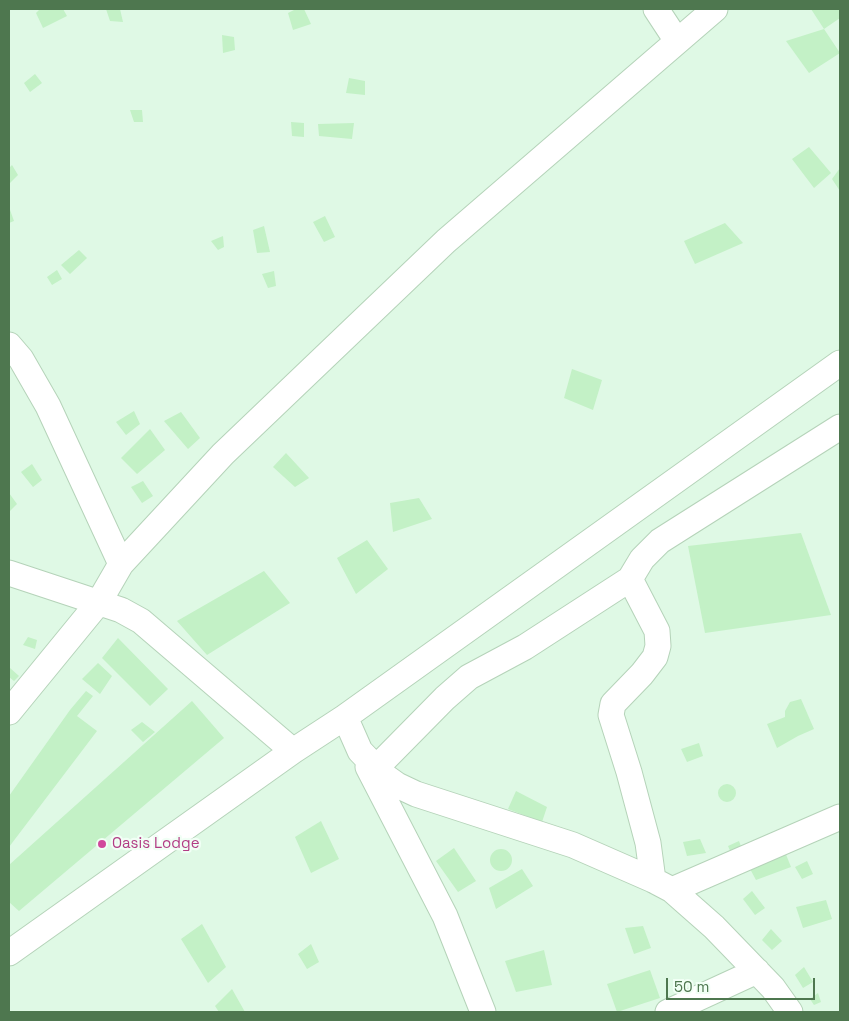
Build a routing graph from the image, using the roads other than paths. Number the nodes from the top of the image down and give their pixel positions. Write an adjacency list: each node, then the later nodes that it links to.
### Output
1 (656, 9): 3 (street)
2 (715, 9): 3 (street)
3 (678, 41): 7 (street)
4 (9, 345): 7 (street)
5 (840, 363): 12 (street)
6 (840, 427): 9 (street)
7 (121, 564): 10 (street)
8 (9, 573): 10 (street)
9 (630, 579): 14 (street); 16 (street)
10 (99, 602): 11 (street); 13 (street)
11 (9, 712)
12 (345, 717): 13 (street); 14 (street)
13 (293, 751): 17 (street)
14 (368, 760): 16 (street); 19 (street)
15 (840, 817): 16 (street)
16 (662, 885): 18 (street)
17 (9, 953)
18 (756, 971): 20 (street); 21 (street)
19 (483, 1012)
20 (668, 1012)
21 (790, 1012)

